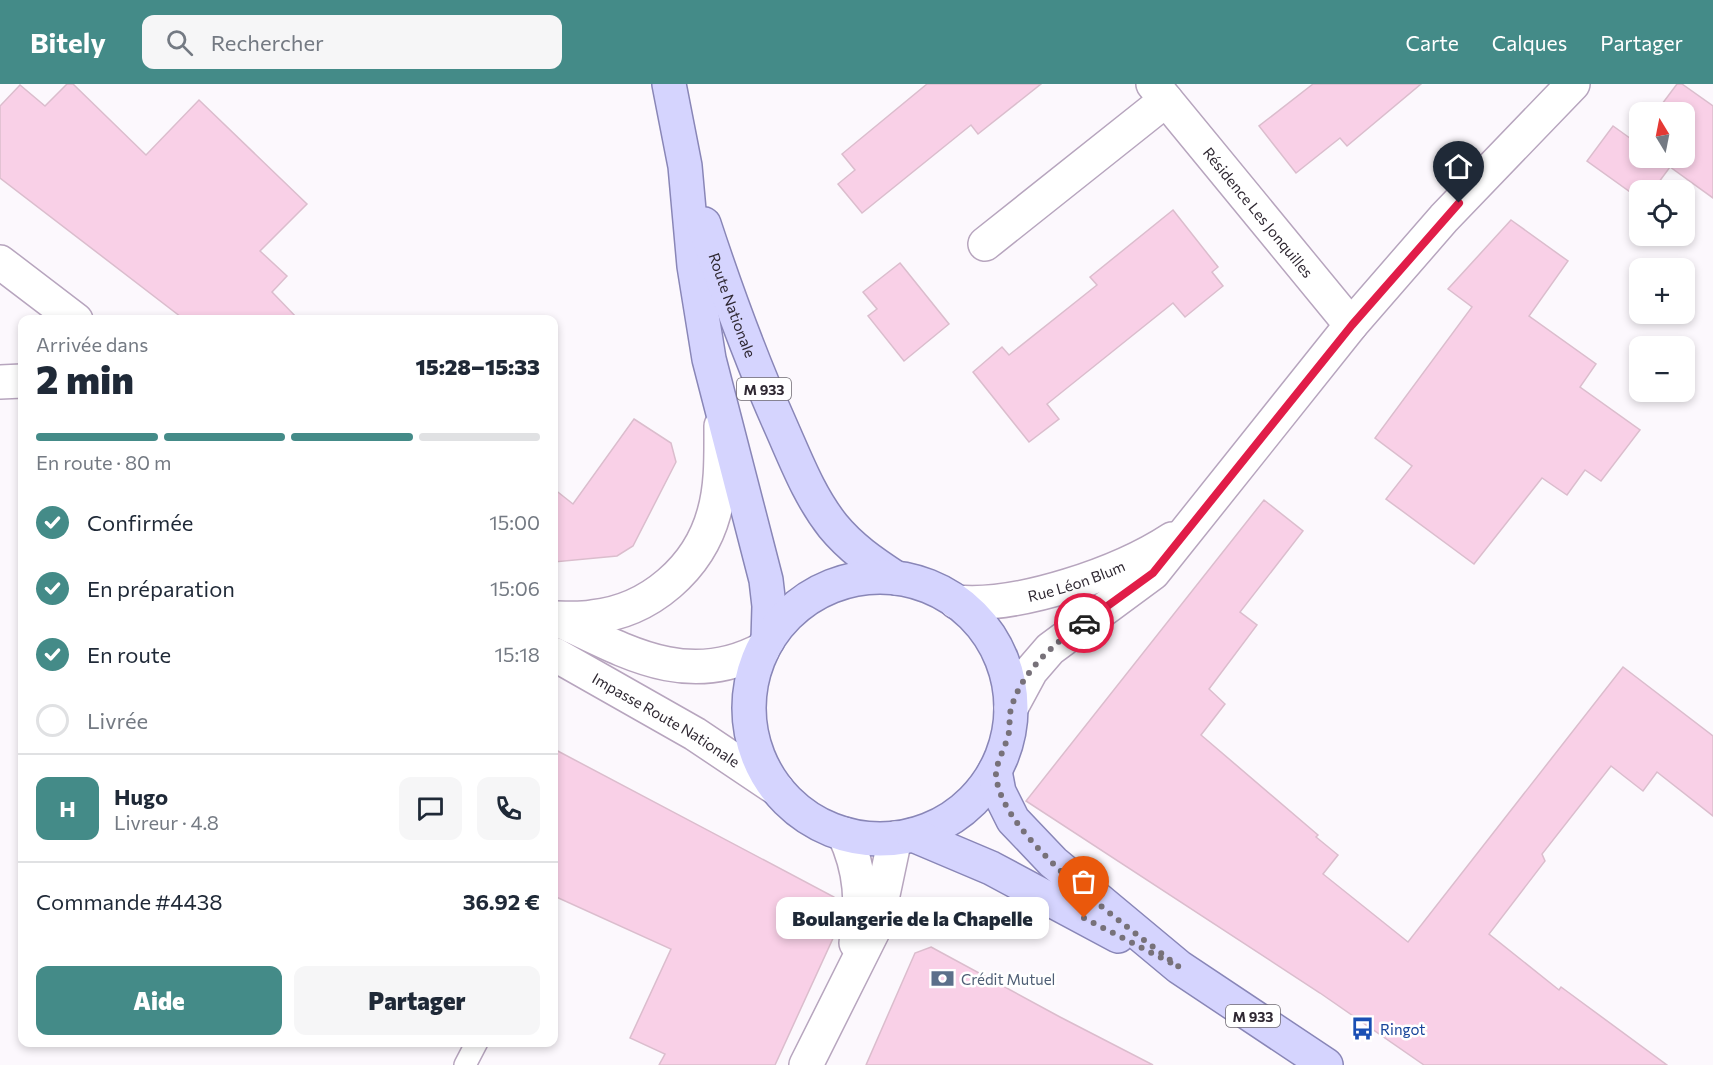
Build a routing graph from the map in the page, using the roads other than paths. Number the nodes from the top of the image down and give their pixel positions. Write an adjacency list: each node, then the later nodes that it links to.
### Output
1 (669, 84): 4 (main road, Route Nationale / M 933)
2 (1573, 84): 8 (street, Rue Léon Blum)
3 (1160, 92): 5 (street, Résidence Les Jonquilles); 8 (street, Résidence Les Jonquilles)
4 (685, 166): 11 (main road, Route Nationale / M 933); 13 (main road, Route Nationale / M 933)
5 (985, 244)
6 (0, 262): 7 (street)
7 (69, 315)
8 (1352, 325): 12 (street, Rue Léon Blum)
9 (18, 381): 10 (street)
10 (0, 382)
11 (721, 412): 15 (street, Route Nationale); 17 (main road, Route Nationale / M 933)
12 (1186, 530): 14 (street, Rue Léon Blum); 19 (street, Rue Léon Blum)
13 (896, 578): 14 (main road); 17 (main road)
14 (956, 602): 19 (main road)
15 (558, 618)
16 (558, 619): 17 (street)
17 (766, 645): 21 (main road)
18 (558, 656): 21 (street, Impasse Route Nationale)
19 (1011, 708): 20 (main road)
20 (995, 771): 23 (main road); 24 (main road, M 933)
21 (777, 789): 22 (main road)
22 (844, 834): 23 (main road); 25 (street)
23 (904, 836): 24 (main road, M 933); 25 (street)
24 (1179, 967): 29 (main road, M 933)
25 (848, 982): 28 (street)
26 (474, 1047): 27 (lane)
27 (465, 1065)
28 (806, 1065)
29 (1326, 1065)

